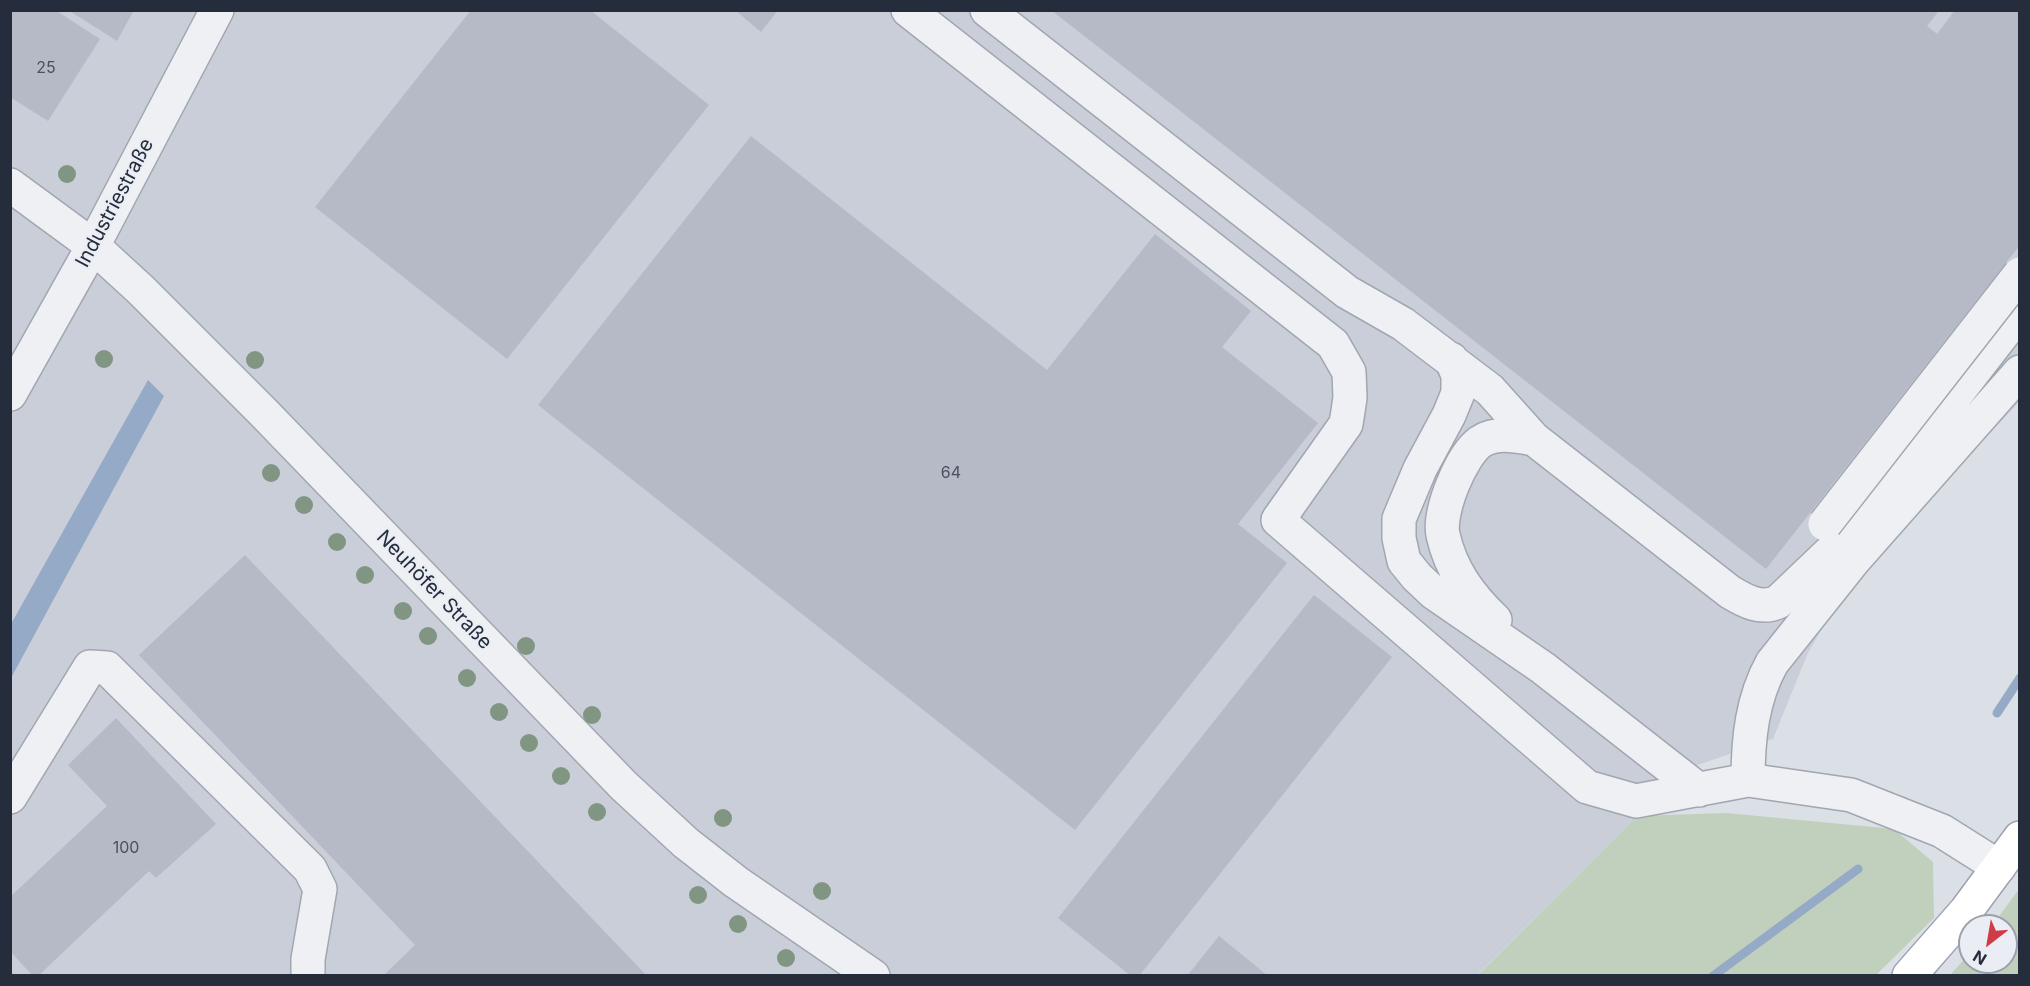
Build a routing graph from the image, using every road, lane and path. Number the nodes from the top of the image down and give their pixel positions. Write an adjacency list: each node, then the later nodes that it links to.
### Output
1 (217, 10): 5 (street, Industriestraße)
2 (908, 10): 15 (street)
3 (987, 10): 8 (street)
4 (10, 185): 5 (street, Neuhöfer Straße)
5 (93, 246): 10 (street, Industriestraße); 20 (street, Neuhöfer Straße)
6 (2016, 270): 12 (street, bridge)
7 (2019, 312): 12 (street)
8 (1451, 360): 11 (street); 13 (street)
9 (2019, 372): 14 (street)
10 (10, 394)
11 (1534, 439): 12 (street); 13 (street)
12 (1778, 602)
13 (1544, 668): 15 (street)
14 (1748, 780): 15 (street); 18 (street)
15 (1700, 790)
16 (10, 797): 19 (street)
17 (2019, 838): 18 (main road)
18 (1999, 867): 21 (main road)
19 (308, 975)
20 (873, 975)
21 (1909, 975)

